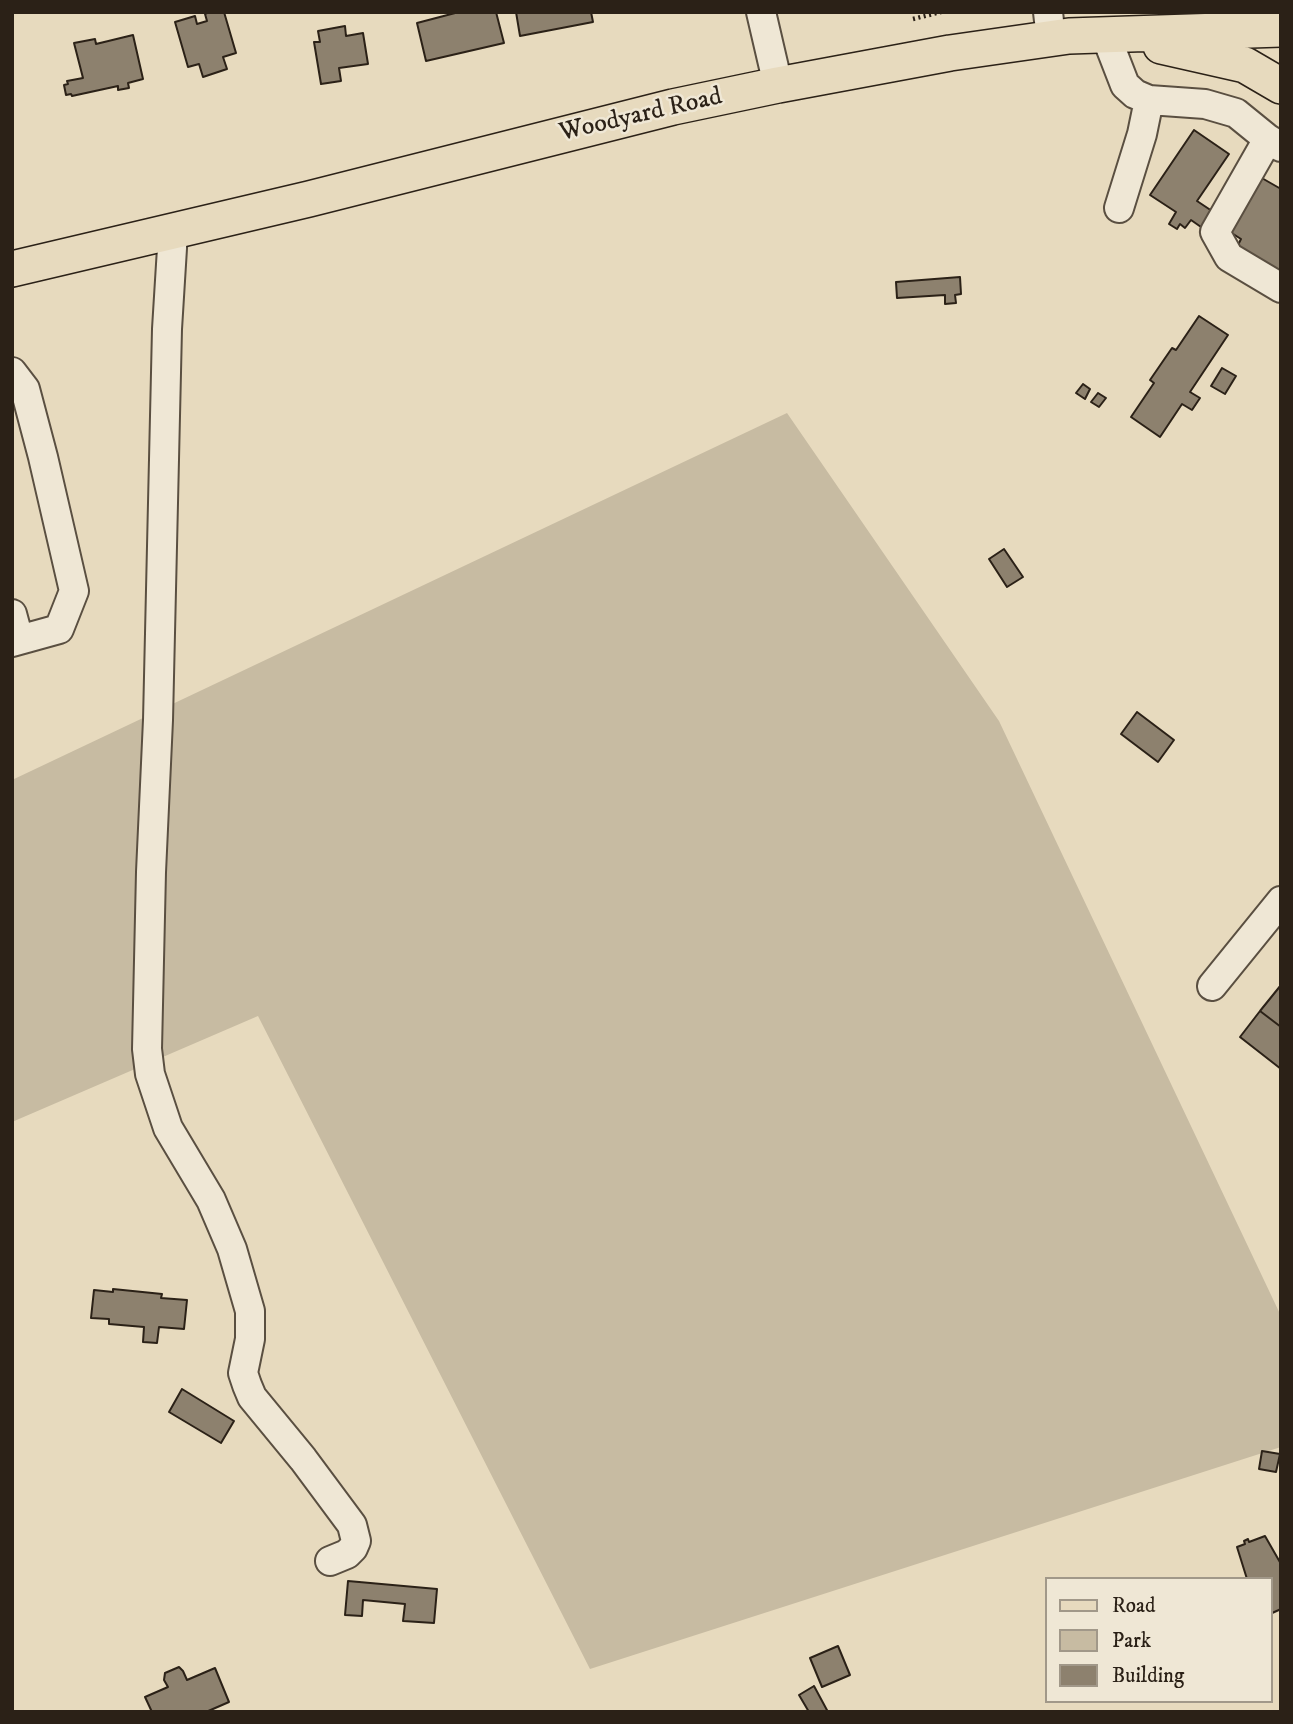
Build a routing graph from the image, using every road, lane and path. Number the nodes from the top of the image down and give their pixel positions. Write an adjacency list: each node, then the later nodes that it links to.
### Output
1 (761, 12): 8 (street)
2 (941, 12): 4 (path)
3 (1224, 12): 7 (main road)
4 (913, 19)
5 (1049, 26): 7 (main road, Woodyard Road); 8 (main road, Woodyard Road)
6 (1281, 29): 7 (main road, Woodyard Road)
7 (1106, 36): 9 (main road); 10 (street)
8 (778, 85): 13 (main road, Woodyard Road)
9 (1281, 86)
10 (1149, 100): 11 (street); 12 (street)
11 (1274, 143): 15 (street)
12 (1119, 208)
13 (173, 232): 14 (main road, Woodyard Road); 21 (street)
14 (12, 269)
15 (1281, 288)
16 (12, 372): 17 (street)
17 (22, 417): 18 (street)
18 (15, 632)
19 (1281, 901): 20 (street)
20 (1212, 986)
21 (330, 1561)

